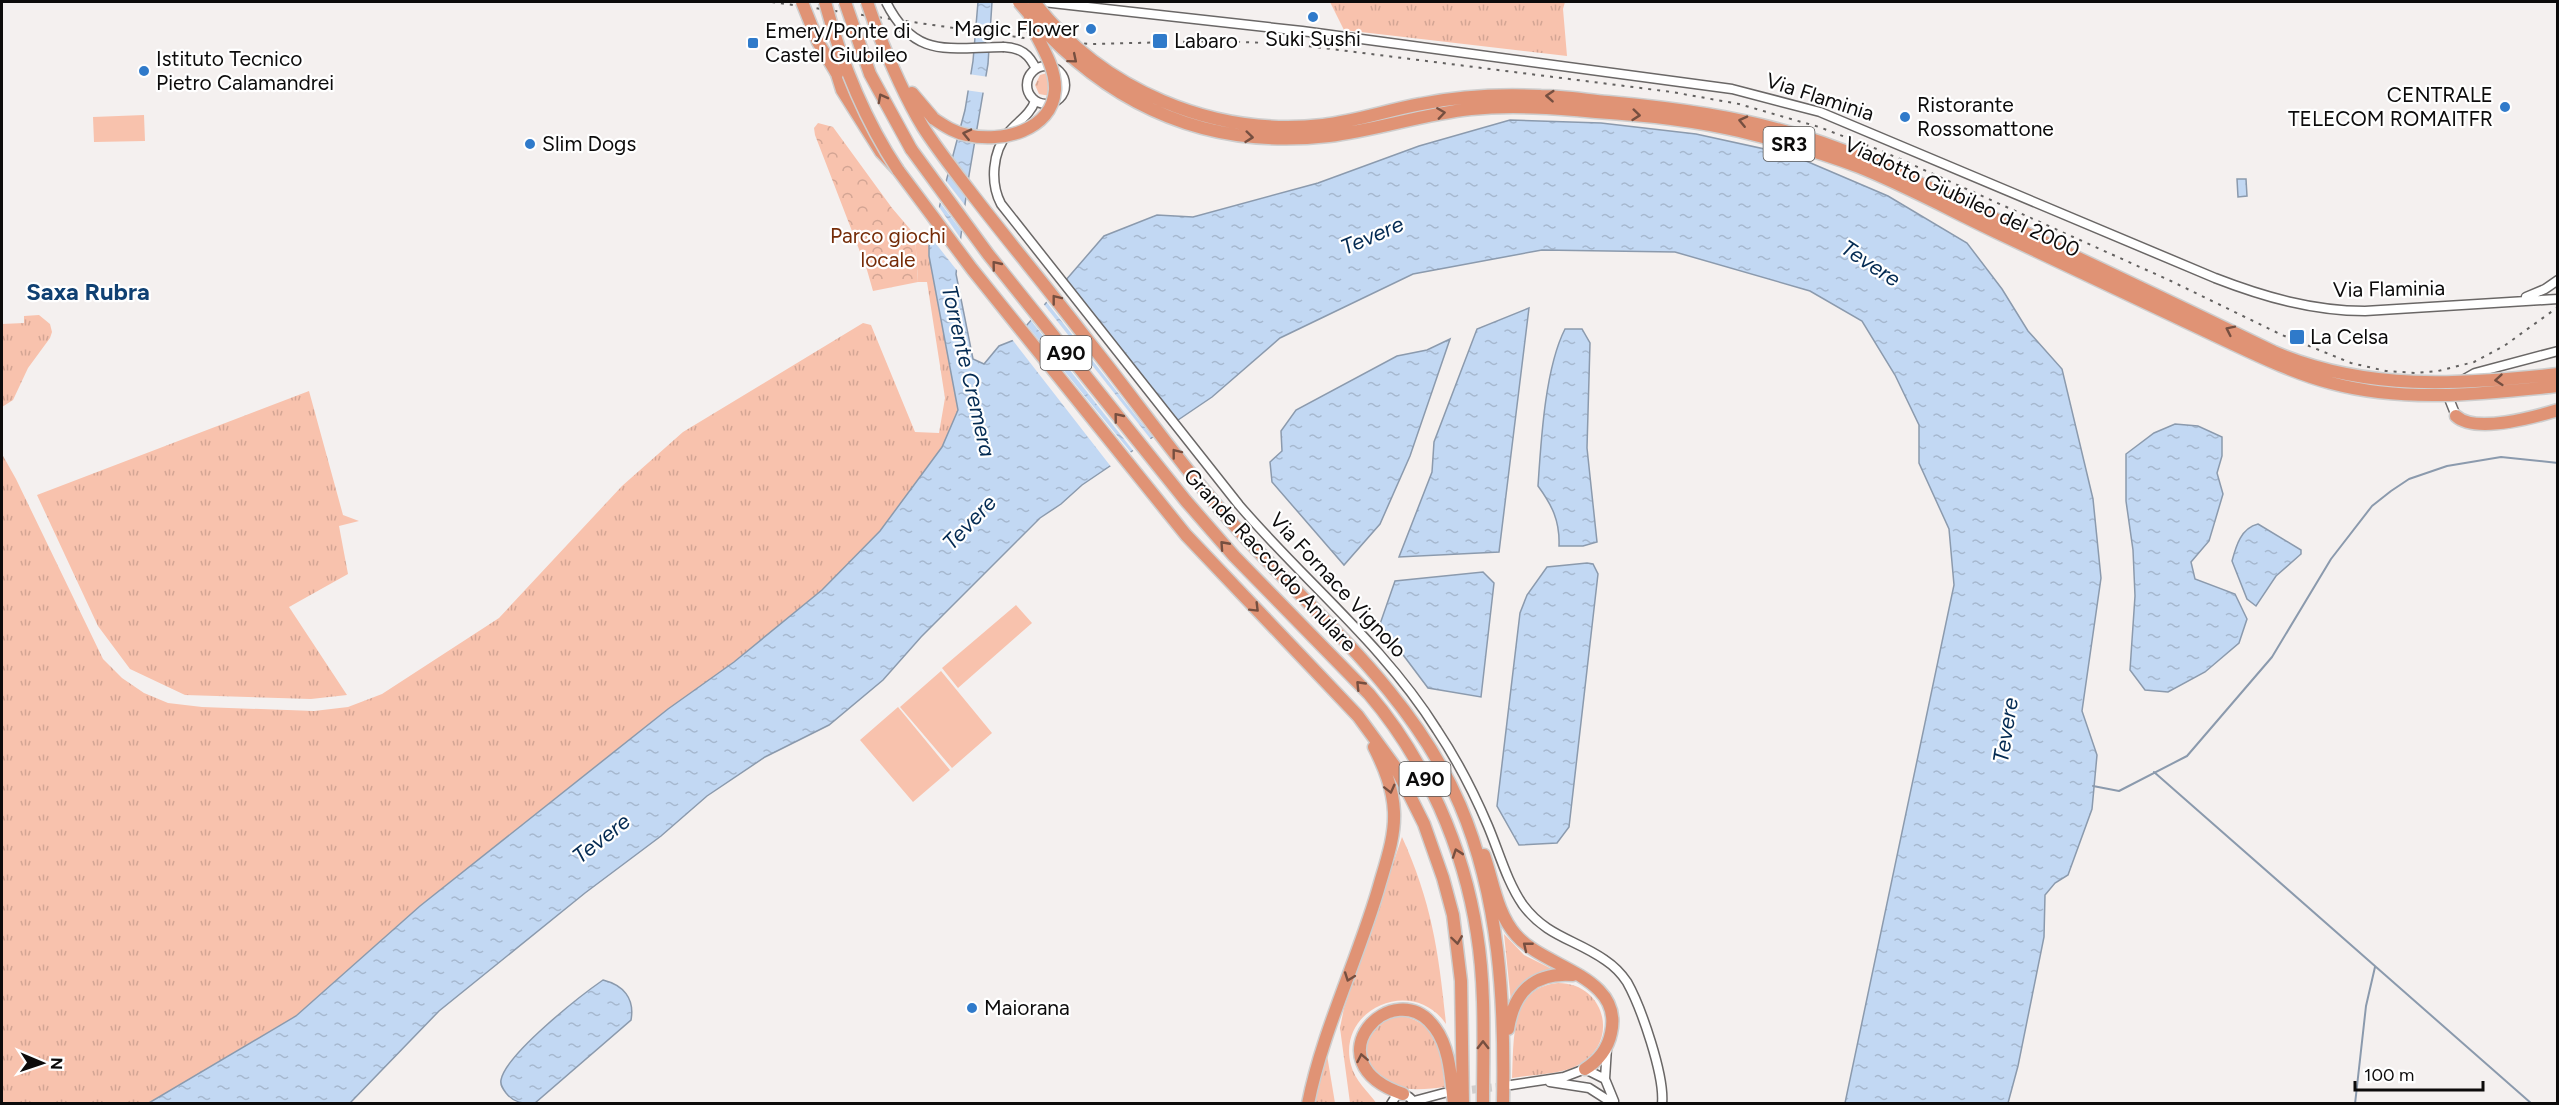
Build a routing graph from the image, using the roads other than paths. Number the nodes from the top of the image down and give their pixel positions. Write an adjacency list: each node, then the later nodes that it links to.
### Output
1 (802, 2): 12 (highway, bridge)
2 (811, 2): 12 (highway, bridge)
3 (825, 2): 14 (highway, Grande Raccordo Anulare / A90, bridge)
4 (845, 2): 38 (highway, Grande Raccordo Anulare / A90, one-way to 4, bridge)
5 (869, 2): 11 (highway, Grande Raccordo Anulare, bridge)
6 (886, 2): 10 (street, bridge)
7 (1034, 2): 19 (highway, Viadotto Giubileo del 2000 / SR3, one-way to 7, bridge)
8 (1049, 2): 17 (street, Via Flaminia)
9 (1020, 3): 11 (highway, one-way to 11, bridge); 20 (highway, Viadotto Giubileo del 2000 / SR3, one-way to 20, bridge)
10 (1036, 69): 13 (street); 13 (street)
11 (895, 72): 24 (highway, Grande Raccordo Anulare, one-way to 11)
12 (837, 74): 14 (highway, bridge)
13 (1035, 101): 41 (street, Via Fornace Vignolo)
14 (898, 170): 23 (highway, Grande Raccordo Anulare / A90, one-way to 23)
15 (2556, 282): 16 (street); 17 (street)
16 (2558, 299): 17 (street, Via Flaminia)
17 (2511, 301)
18 (2558, 351): 22 (street)
19 (2558, 374)
20 (2558, 386)
21 (2558, 410): 22 (highway)
22 (2456, 416)
23 (1358, 716): 34 (highway, one-way to 34); 37 (highway, Grande Raccordo Anulare / A90, one-way to 37)
24 (1461, 808): 25 (highway, one-way to 24); 27 (highway, Grande Raccordo Anulare)
25 (1578, 975): 26 (highway); 27 (highway)
26 (1608, 1042): 28 (highway); 29 (street)
27 (1504, 1057): 39 (highway, Grande Raccordo Anulare)
28 (1585, 1069): 29 (street); 30 (street)
29 (1605, 1079): 40 (street)
30 (1537, 1081): 31 (street); 40 (street)
31 (1511, 1085)
32 (1444, 1093): 33 (street)
33 (1410, 1100): 35 (street); 36 (highway, one-way to 36)
34 (1308, 1104)
35 (1390, 1104)
36 (1454, 1104)
37 (1463, 1104)
38 (1483, 1104)
39 (1503, 1104)
40 (1615, 1104)
41 (1662, 1104)

